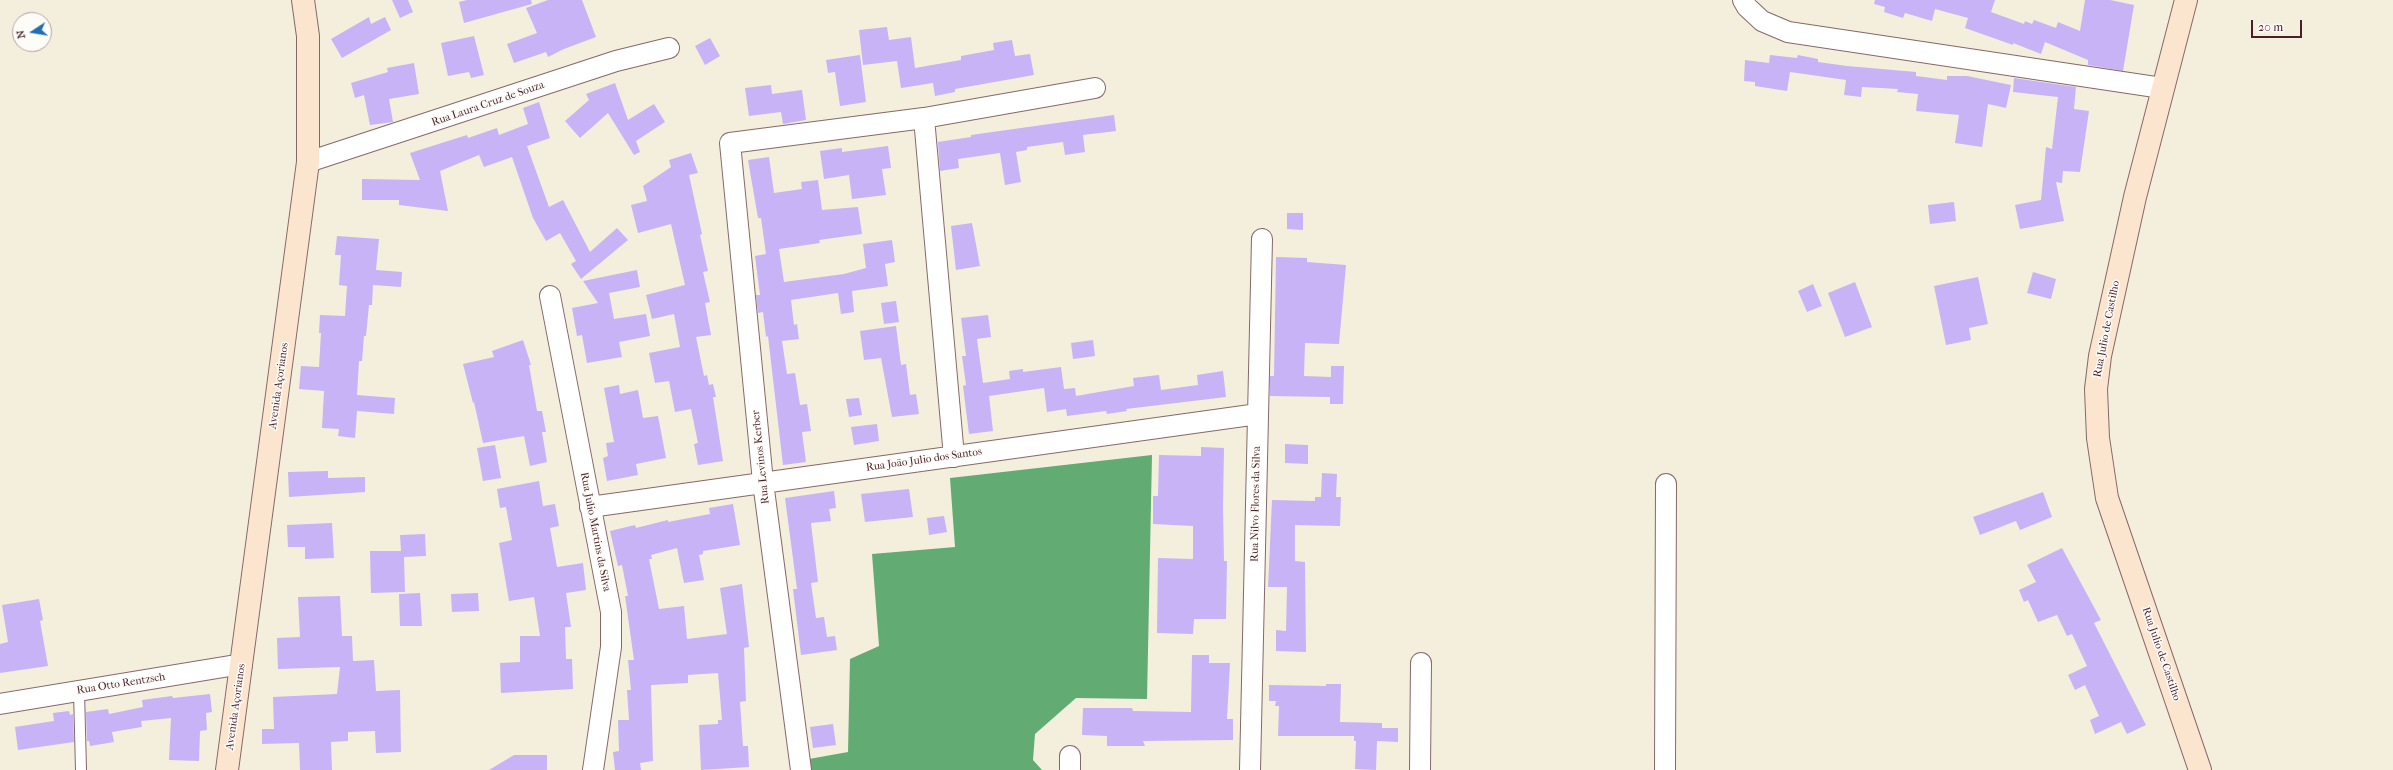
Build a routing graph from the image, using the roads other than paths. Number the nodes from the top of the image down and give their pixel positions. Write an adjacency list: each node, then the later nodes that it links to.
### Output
1 (303, 0): 8 (street, Avenida Açorianos)
2 (1743, 0): 6 (street)
3 (2186, 0): 6 (street, Rua Julio de Castilho)
4 (669, 48): 8 (street, Rua Laura Cruz de Souza)
5 (1095, 88): 7 (street)
6 (2162, 88): 27 (street, Rua Julio de Castilho)
7 (924, 118): 12 (street); 13 (street, Rua Levinos Kerber)
8 (308, 162): 17 (street, Avenida Açorianos)
9 (1262, 239): 11 (street, Rua Nilvo Flores da Silva)
10 (550, 296): 15 (street, Rua Julio Martins da Silva)
11 (1258, 414): 12 (street, Rua João Julio dos Santos); 24 (street, Rua Nilvo Flores da Silva)
12 (954, 457): 13 (street, Rua João Julio dos Santos)
13 (763, 482): 15 (street, Rua João Julio dos Santos); 23 (street, Rua Levinos Kerber)
14 (1666, 484): 26 (street)
15 (590, 507): 22 (street, Rua Julio Martins da Silva)
16 (1421, 663): 25 (street)
17 (242, 664): 18 (street, Rua Otto Rentzsch); 21 (street, Avenida Açorianos)
18 (79, 691): 19 (street, Rua Otto Rentzsch); 20 (lane)
19 (0, 704)
20 (81, 770)
21 (227, 770)
22 (593, 770)
23 (801, 770)
24 (1250, 770)
25 (1420, 770)
26 (1665, 770)
27 (2200, 770)

